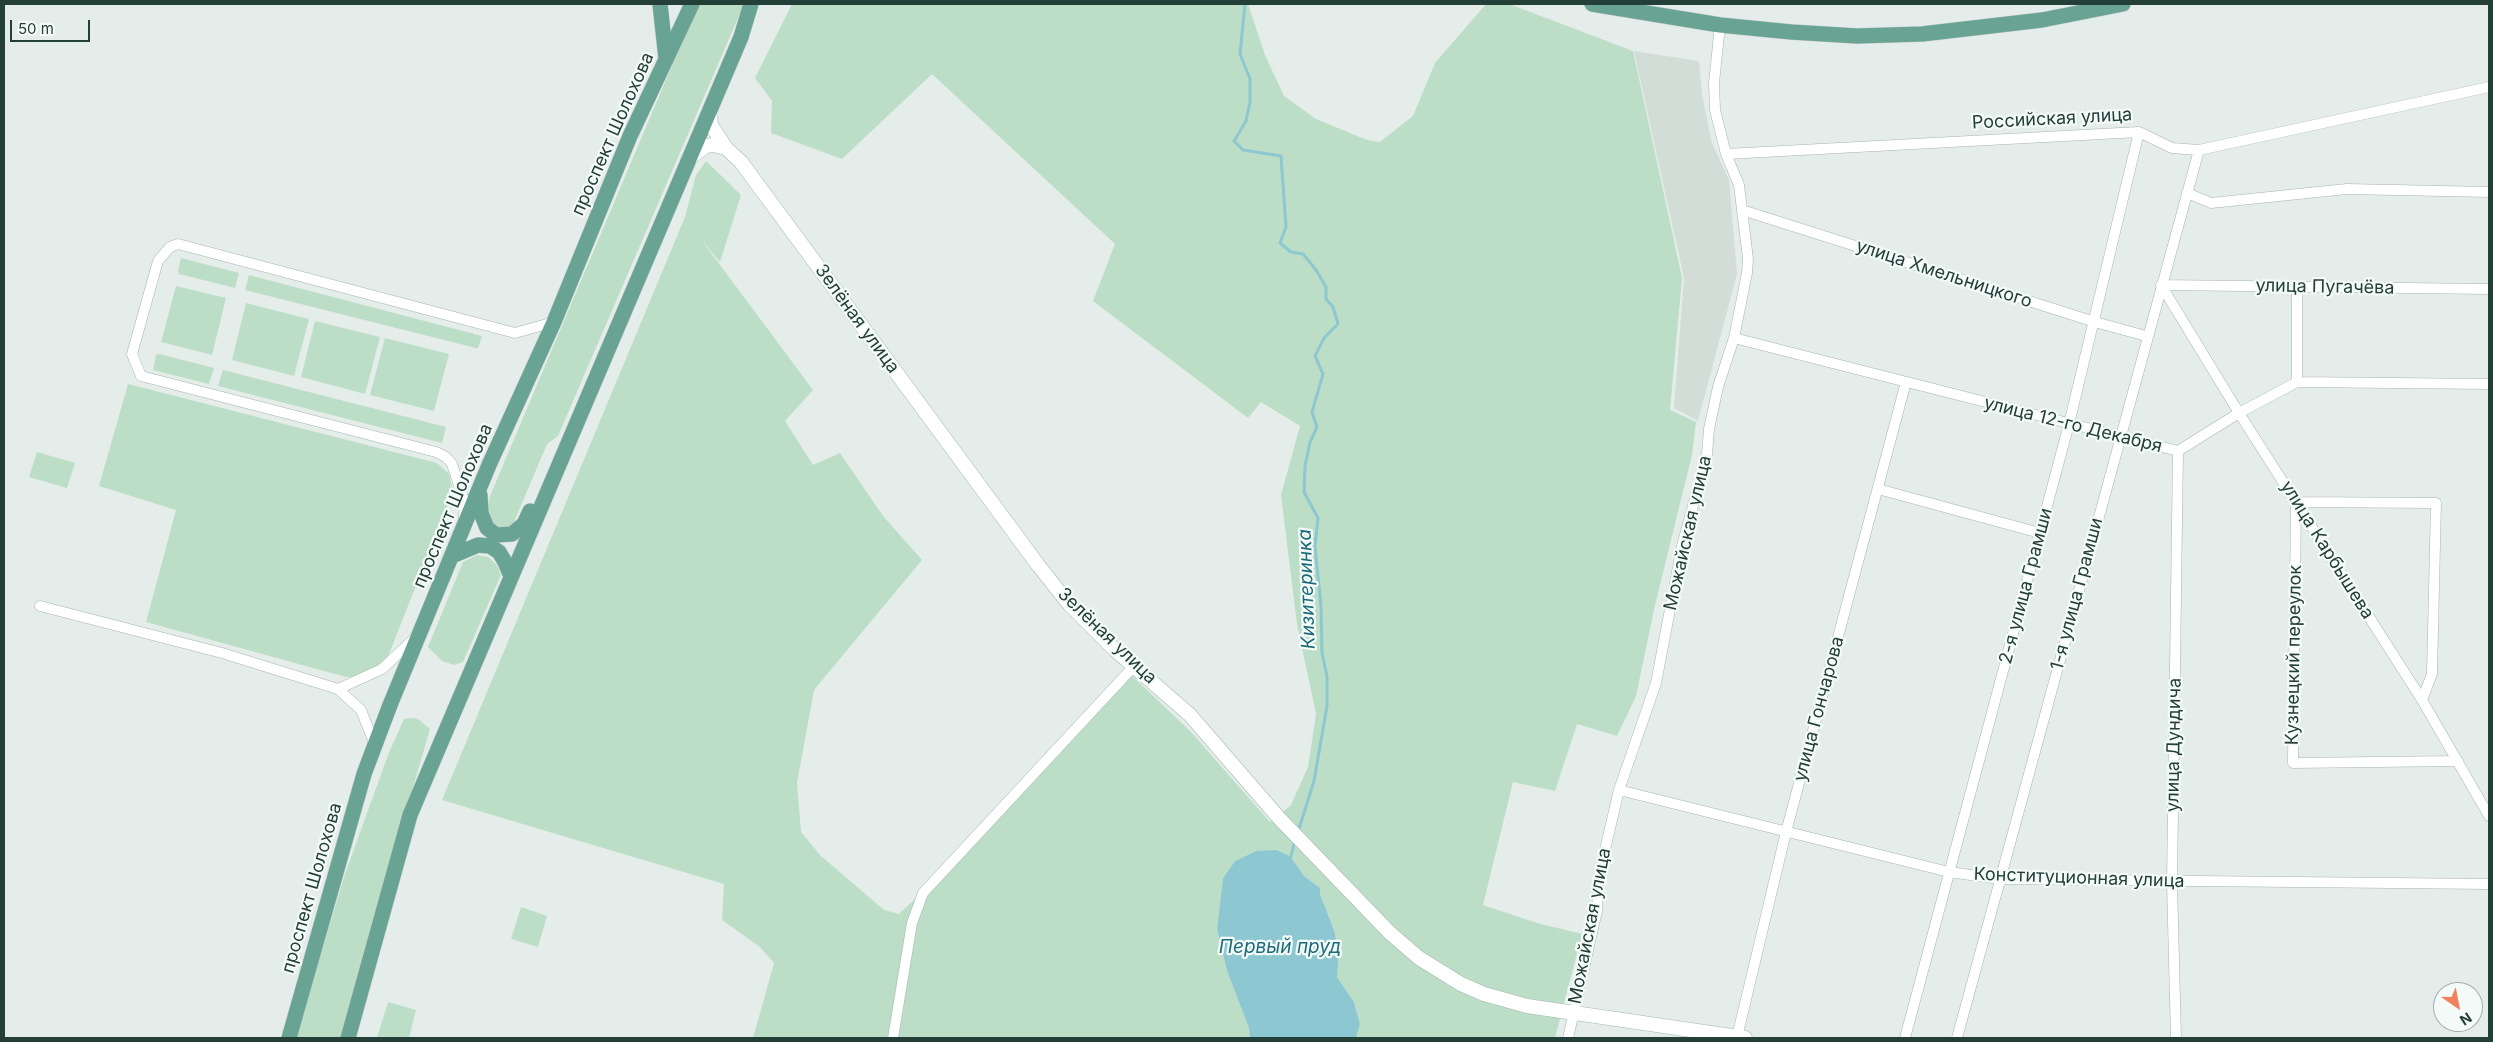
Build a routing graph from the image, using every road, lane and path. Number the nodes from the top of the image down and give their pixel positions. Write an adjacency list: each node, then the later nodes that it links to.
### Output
1 (660, 4): 11 (main road)
2 (692, 4): 11 (main road, проспект Шолохова)
3 (752, 4): 10 (main road)
4 (762, 4): 10 (main road)
5 (1592, 4): 9 (main road)
6 (1650, 4): 7 (main road)
7 (2073, 4)
8 (2123, 4): 9 (main road)
9 (1720, 25): 17 (street, Можайская улица)
10 (741, 37): 13 (main road)
11 (666, 60): 25 (main road, проспект Шолохова)
12 (2489, 87): 16 (street, Российская улица)
13 (709, 111): 15 (street, Зелёная улица); 18 (main road)
14 (2139, 132): 16 (street, Российская улица); 17 (street, Российская улица); 26 (street, 2-я улица Грамши)
15 (726, 148): 18 (street); 46 (street, Зелёная улица)
16 (2199, 150): 20 (street, 1-я улица Грамши)
17 (1726, 154): 21 (street, Можайская улица)
18 (688, 159): 36 (main road)
19 (2489, 192): 20 (street)
20 (2187, 193): 22 (street, 1-я улица Грамши)
21 (1742, 210): 26 (street, улица Хмельницкого); 28 (street, Можайская улица)
22 (2161, 285): 23 (street, улица Пугачёва); 27 (street, 1-я улица Грамши); 32 (street, улица Карбышева)
23 (2297, 287): 24 (street, улица Пугачёва); 30 (street)
24 (2489, 289)
25 (554, 322): 37 (main road, проспект Шолохова); 40 (street)
26 (2095, 322): 27 (street, улица Хмельницкого); 33 (street, 2-я улица Грамши)
27 (2146, 336): 34 (street, 1-я улица Грамши)
28 (1734, 338): 29 (street, улица 12-го Декабря); 51 (street, Можайская улица)
29 (1906, 382): 33 (street, улица 12-го Декабря); 38 (street, улица Гончарова)
30 (2296, 382): 31 (street, улица 12-го Декабря); 32 (street, улица 12-го Декабря)
31 (2489, 384)
32 (2239, 413): 35 (street, улица 12-го Декабря); 39 (street, улица Карбышева)
33 (2069, 424): 34 (street, улица 12-го Декабря); 41 (street, 2-я улица Грамши)
34 (2119, 436): 35 (street, улица 12-го Декабря); 55 (street, 1-я улица Грамши)
35 (2178, 452): 56 (street, улица Дундича)
36 (550, 482): 37 (main road); 43 (main road)
37 (480, 488): 40 (main road, проспект Шолохова)
38 (1878, 489): 41 (street); 53 (street, улица Гончарова)
39 (2296, 502): 48 (street, улица Карбышева); 48 (street); 50 (street, Кузнецкий переулок)
40 (464, 528): 42 (main road, проспект Шолохова)
41 (2040, 533): 54 (street, 2-я улица Грамши)
42 (452, 556): 43 (main road); 45 (main road, проспект Шолохова)
43 (510, 576): 60 (main road)
44 (40, 606): 47 (street)
45 (420, 634): 47 (street); 49 (main road, проспект Шолохова)
46 (1135, 665): 58 (street, Зелёная улица); 61 (street)
47 (338, 689): 49 (street)
48 (2422, 700): 50 (street, улица Карбышева)
49 (375, 745): 59 (main road, проспект Шолохова)
50 (2458, 761): 52 (street, улица Карбышева)
51 (1619, 790): 53 (street, Конституционная улица); 58 (street, Можайская улица)
52 (2489, 816)
53 (1786, 832): 54 (street, Конституционная улица); 63 (street, улица Гончарова)
54 (1949, 872): 55 (street, Конституционная улица); 64 (street, 2-я улица Грамши)
55 (2000, 879): 56 (street, Конституционная улица); 65 (street, 1-я улица Грамши)
56 (2172, 882): 57 (street, Конституционная улица); 66 (street, улица Дундича)
57 (2489, 884)
58 (1576, 1014): 62 (street, Можайская улица); 63 (street, Зелёная улица)
59 (289, 1038)
60 (348, 1038)
61 (894, 1038)
62 (1568, 1038)
63 (1741, 1038)
64 (1905, 1038)
65 (1957, 1038)
66 (2176, 1038)

